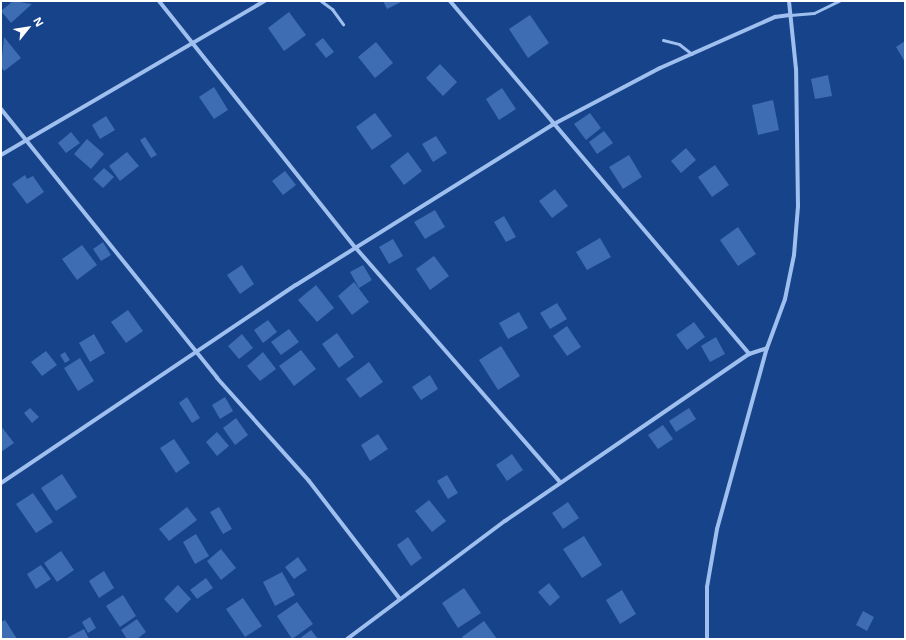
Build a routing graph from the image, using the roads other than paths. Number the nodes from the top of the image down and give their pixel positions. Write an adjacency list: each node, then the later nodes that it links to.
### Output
1 (159, 1): 10 (street)
2 (265, 1): 10 (street)
3 (321, 1): 8 (lane)
4 (450, 1): 13 (street)
5 (789, 1): 7 (street)
6 (839, 1): 7 (lane)
7 (790, 15): 11 (street); 17 (street)
8 (343, 24)
9 (663, 40): 11 (lane)
10 (193, 43): 14 (street); 16 (street)
11 (692, 54): 13 (street)
12 (1, 109): 14 (street)
13 (552, 125): 16 (street); 19 (street)
14 (28, 140): 15 (street); 18 (street)
15 (1, 155)
16 (355, 248): 18 (street); 20 (street)
17 (767, 348): 19 (street); 24 (street)
18 (196, 350): 21 (street); 22 (street)
19 (749, 354): 20 (street)
20 (560, 482): 22 (street)
21 (1, 483)
22 (399, 598): 23 (street)
23 (347, 639)
24 (707, 639)

